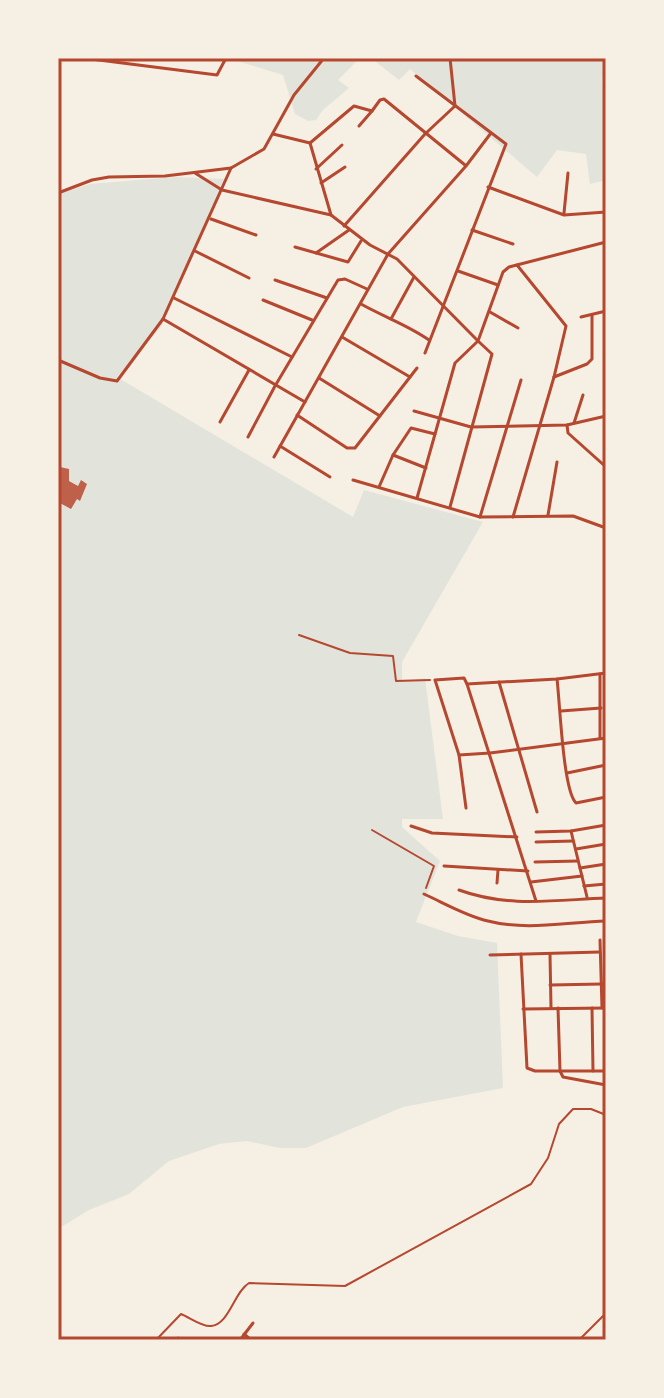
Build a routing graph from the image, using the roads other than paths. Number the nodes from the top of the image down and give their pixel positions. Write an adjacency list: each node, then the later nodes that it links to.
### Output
1 (83, 58): 2 (street)
2 (226, 58)
3 (324, 58): 10 (street)
4 (450, 58): 6 (street)
5 (416, 76): 6 (street)
6 (455, 106): 9 (street); 11 (street)
7 (372, 111): 8 (street); 11 (street); 12 (street)
8 (359, 126)
9 (491, 133): 14 (street); 21 (street)
10 (273, 134): 12 (street); 16 (street)
11 (425, 134): 14 (street); 28 (street)
12 (310, 143): 17 (street)
13 (342, 145): 17 (street)
14 (466, 166): 38 (street)
15 (345, 167): 20 (street)
16 (231, 168): 18 (street); 22 (street)
17 (316, 169): 20 (street)
18 (195, 173): 22 (street); 23 (street)
19 (568, 173): 26 (street)
20 (321, 183): 25 (street)
21 (488, 187): 26 (street); 30 (street)
22 (222, 190): 25 (street); 27 (street)
23 (58, 193)
24 (606, 212): 26 (street)
25 (331, 215): 28 (street)
26 (564, 215)
27 (210, 218): 31 (street); 36 (street)
28 (344, 226): 29 (street)
29 (349, 230): 32 (street); 37 (street)
30 (472, 230): 34 (street); 40 (street)
31 (256, 235)
32 (361, 240): 37 (street); 38 (street)
33 (606, 242): 39 (street)
34 (513, 244)
35 (295, 247): 37 (street)
36 (195, 251): 42 (street); 46 (street)
37 (316, 253)
38 (388, 254): 41 (street); 45 (street)
39 (517, 265): 44 (street); 68 (street)
40 (458, 271): 44 (street); 50 (street)
41 (414, 277): 50 (street); 57 (street)
42 (249, 278)
43 (275, 280): 47 (street)
44 (498, 285): 51 (street)
45 (369, 290): 47 (street); 49 (street)
46 (173, 298): 55 (street); 63 (street)
47 (327, 298): 56 (street)
48 (263, 300): 56 (street)
49 (361, 304): 57 (street); 59 (street)
50 (445, 306): 60 (street); 61 (street)
51 (489, 311): 58 (street); 61 (street)
52 (606, 311): 53 (street)
53 (592, 315): 54 (street); 68 (street)
54 (581, 317)
55 (163, 319): 64 (street); 66 (street)
56 (314, 320): 63 (street)
57 (390, 320): 60 (street)
58 (518, 328)
59 (342, 337): 67 (street); 69 (street)
60 (429, 340): 62 (street)
61 (478, 341): 78 (street); 82 (street)
62 (425, 353)
63 (292, 357): 71 (street)
64 (58, 360)
65 (417, 368): 67 (street)
66 (249, 370): 71 (street); 79 (street)
67 (410, 377): 76 (street)
68 (554, 377): 84 (street)
69 (319, 378): 73 (street); 76 (street)
70 (521, 380): 83 (street)
71 (275, 386): 73 (street); 86 (street)
72 (583, 395): 80 (street)
73 (305, 402): 75 (street)
74 (414, 411): 78 (street)
75 (297, 415): 76 (street); 87 (street)
76 (380, 416)
77 (606, 416): 80 (street)
78 (440, 419): 82 (street); 85 (street)
79 (220, 422)
80 (574, 423): 81 (street)
81 (567, 425): 84 (street); 91 (street)
82 (471, 427): 83 (street); 97 (street)
83 (506, 427): 84 (street); 99 (street)
84 (538, 427): 100 (street)
85 (436, 435): 88 (street); 92 (street)
86 (248, 437)
87 (280, 446): 89 (street); 93 (street)
88 (393, 455): 92 (street); 95 (street)
89 (274, 457)
90 (557, 462): 98 (street)
91 (606, 467)
92 (426, 468): 96 (street)
93 (330, 477)
94 (353, 480): 95 (street)
95 (379, 487): 96 (street)
96 (417, 498): 97 (street)
97 (450, 507): 99 (street)
98 (548, 515): 100 (street); 101 (street)
99 (480, 517): 100 (street)
100 (513, 517)
101 (606, 528)
102 (606, 673): 103 (street)
103 (600, 674): 104 (street); 107 (street)
104 (557, 679): 105 (street); 108 (street)
105 (499, 682): 106 (street); 112 (street)
106 (467, 684): 113 (street); 114 (street)
107 (601, 708): 108 (street); 109 (street)
108 (561, 711): 111 (street)
109 (600, 738): 110 (street); 111 (street)
110 (606, 738)
111 (564, 742): 112 (street); 116 (street)
112 (518, 748): 113 (street); 119 (street)
113 (490, 753): 114 (street); 124 (street)
114 (459, 755): 118 (street)
115 (606, 765): 116 (street)
116 (566, 773): 117 (street)
117 (606, 797)
118 (466, 808)
119 (537, 812)
120 (606, 825): 122 (street)
121 (411, 826): 124 (street)
122 (571, 831): 123 (street); 125 (street)
123 (536, 832)
124 (517, 837): 135 (street)
125 (574, 841): 126 (street); 128 (street)
126 (536, 842)
127 (606, 844): 128 (street)
128 (576, 849): 129 (street)
129 (578, 861): 130 (street); 133 (street)
130 (535, 862)
131 (606, 864): 133 (street)
132 (444, 866): 134 (street)
133 (580, 868): 136 (street)
134 (498, 870): 135 (street); 138 (street)
135 (528, 871): 137 (street)
136 (582, 876): 137 (street); 140 (street)
137 (531, 882): 145 (street)
138 (497, 883)
139 (606, 884): 140 (street)
140 (584, 886): 144 (street)
141 (459, 890): 145 (street)
142 (424, 894): 146 (street)
143 (606, 898): 144 (street)
144 (587, 899): 145 (street)
145 (536, 901)
146 (606, 921)
147 (600, 940): 148 (street)
148 (600, 952): 150 (street); 152 (street)
149 (521, 954): 150 (street); 151 (street); 158 (street)
150 (550, 954): 153 (street)
151 (490, 955)
152 (602, 984): 153 (street); 157 (street)
153 (550, 985): 154 (street)
154 (551, 1008): 155 (street); 158 (street)
155 (558, 1008): 156 (street); 159 (street)
156 (592, 1008): 157 (street); 160 (street)
157 (604, 1008)
158 (523, 1009): 159 (street)
159 (560, 1071): 160 (street); 162 (street)
160 (593, 1071): 161 (street)
161 (606, 1071)
162 (606, 1085)
163 (606, 1115): 167 (lane)
164 (606, 1313): 170 (lane)
165 (253, 1323): 166 (street)
166 (244, 1334): 168 (street); 169 (street)
167 (156, 1340)
168 (240, 1340)
169 (251, 1340)
170 (579, 1340)

